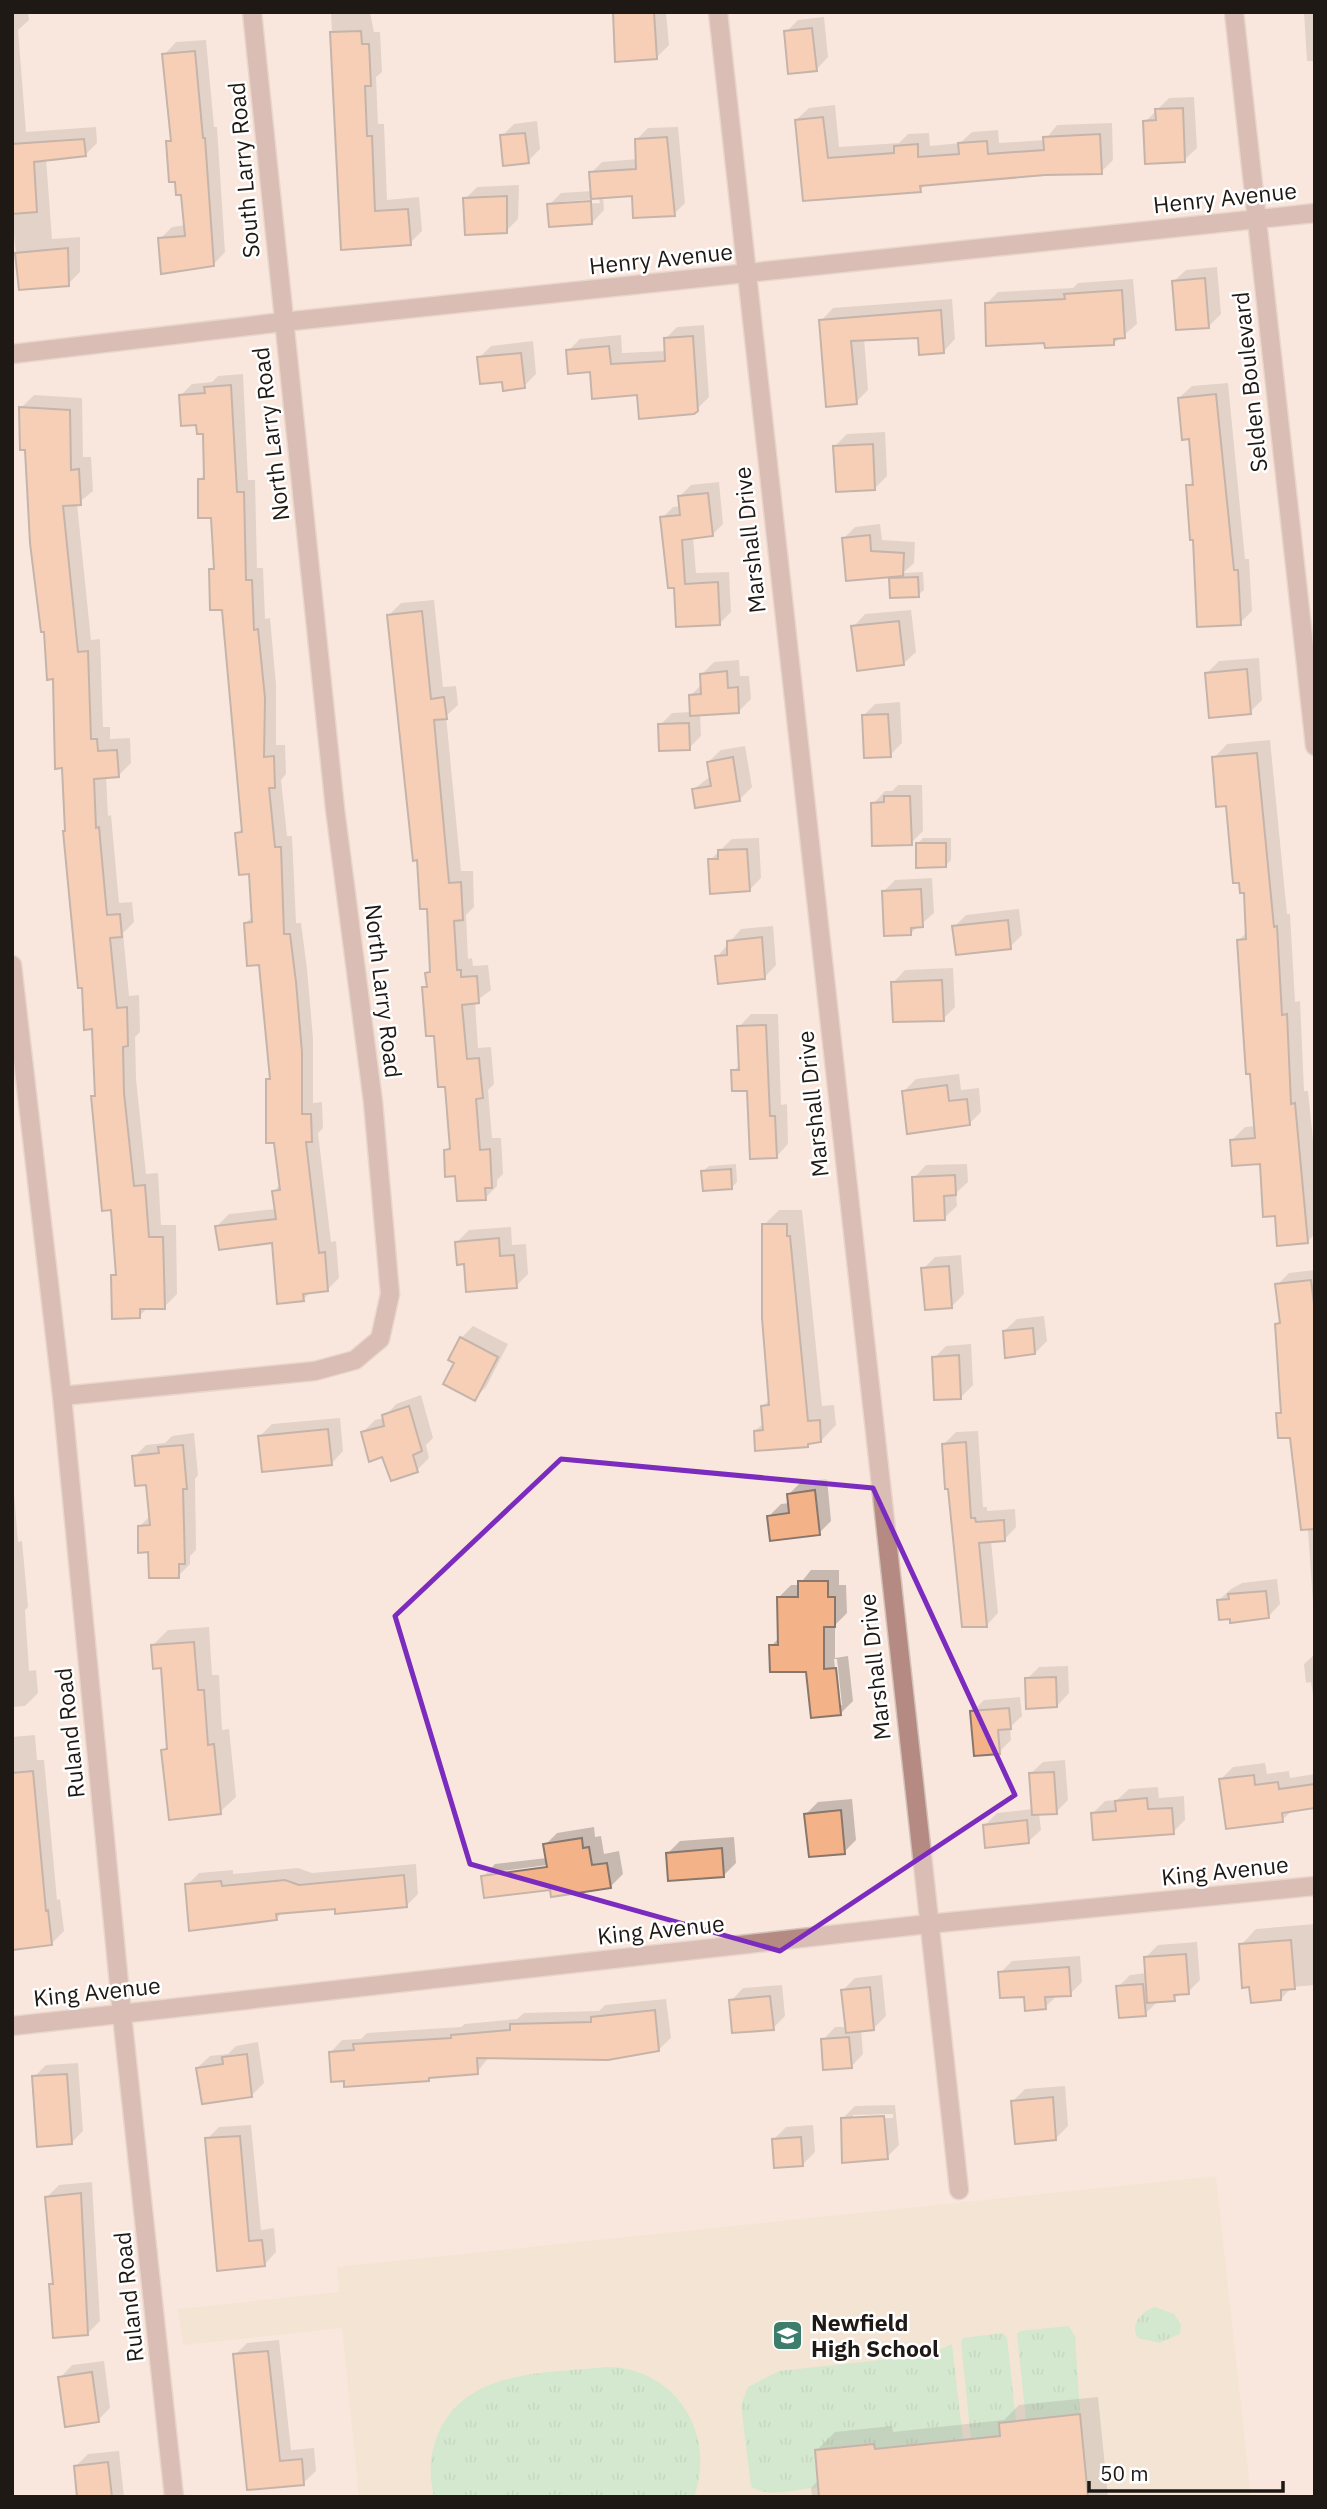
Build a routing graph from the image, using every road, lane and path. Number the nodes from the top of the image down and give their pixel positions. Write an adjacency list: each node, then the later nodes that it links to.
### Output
1 (252, 12): 7 (street, South Larry Road)
2 (718, 12): 6 (street, Marshall Drive)
3 (1234, 12): 5 (street, Selden Boulevard)
4 (1315, 213): 5 (street, Henry Avenue)
5 (1257, 220): 6 (street, Henry Avenue); 9 (street, Selden Boulevard)
6 (746, 275): 7 (street, Henry Avenue); 13 (street, Marshall Drive)
7 (283, 323): 8 (street, Henry Avenue); 11 (street, North Larry Road)
8 (12, 354)
9 (1315, 746)
10 (12, 965): 11 (street, Ruland Road)
11 (62, 1396): 14 (street, Ruland Road)
12 (1315, 1886): 13 (street, King Avenue)
13 (929, 1924): 14 (street, King Avenue); 16 (street, Marshall Drive)
14 (122, 2015): 15 (street, King Avenue); 17 (street, Ruland Road)
15 (12, 2026)
16 (959, 2190)
17 (174, 2497)

